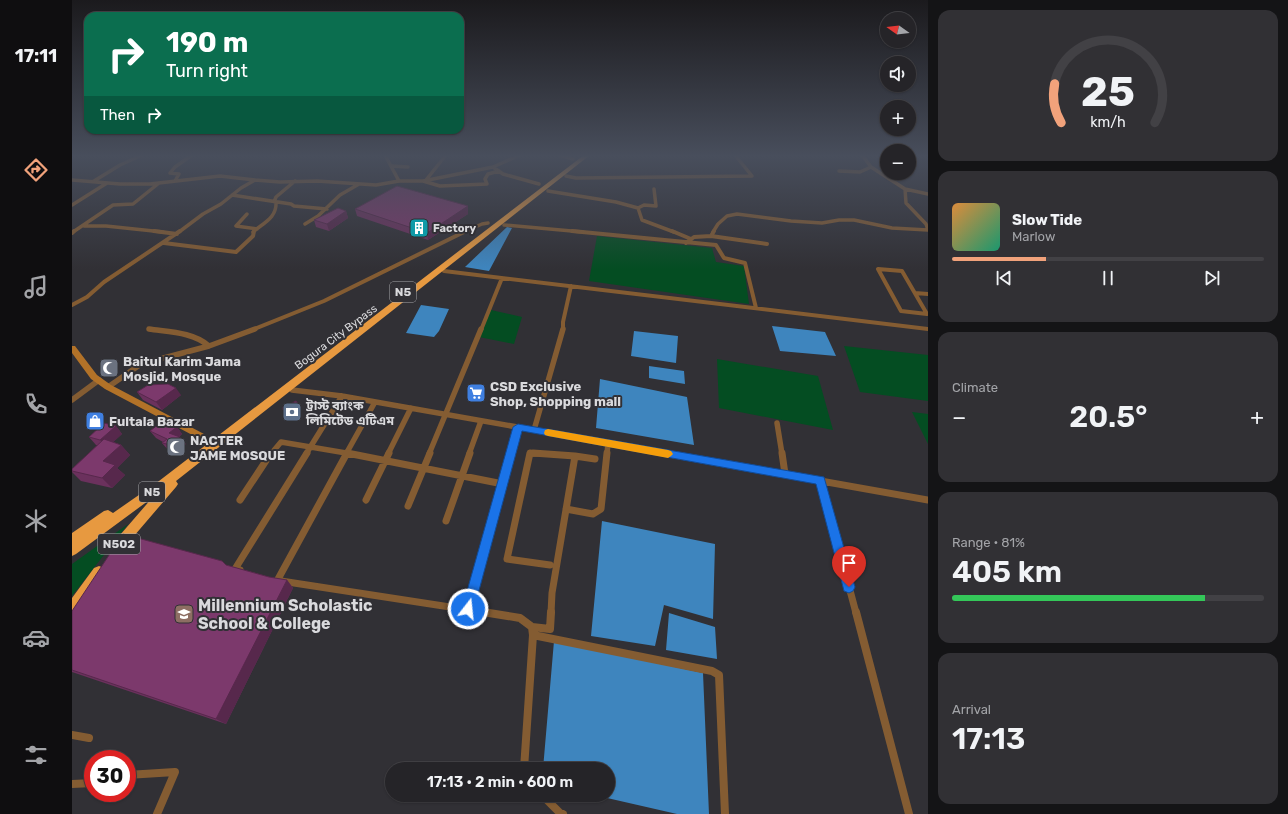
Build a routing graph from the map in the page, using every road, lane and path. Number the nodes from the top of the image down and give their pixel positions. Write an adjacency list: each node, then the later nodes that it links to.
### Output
1 (90, 193): 13 (street)
2 (147, 193): 20 (street)
3 (235, 193): 11 (street)
4 (281, 193): 12 (street)
5 (343, 193): 15 (street)
6 (534, 193): 53 (highway, Bogura City Bypass / N5)
7 (539, 193): 53 (highway, Bogura City Bypass)
8 (557, 193): 14 (street)
9 (654, 193): 14 (street)
10 (905, 193): 22 (street)
11 (232, 195): 12 (street); 24 (street)
12 (275, 202): 15 (street); 21 (street)
13 (72, 205)
14 (638, 208): 26 (street)
15 (326, 209): 18 (street)
16 (247, 214): 21 (street)
17 (488, 223): 40 (street)
18 (305, 224)
19 (504, 225): 28 (street)
20 (84, 226): 23 (street); 24 (street)
21 (257, 228): 27 (street)
22 (928, 230): 25 (street)
23 (72, 233)
24 (177, 234): 27 (street)
25 (712, 236): 26 (street); 29 (street)
26 (691, 239): 28 (street)
27 (164, 243): 35 (street)
28 (686, 243): 36 (street)
29 (767, 244)
30 (444, 271): 31 (street)
31 (502, 278): 32 (street); 49 (street)
32 (571, 286): 36 (street); 54 (street)
33 (914, 293): 34 (street); 37 (street); 37 (street)
34 (928, 294)
35 (72, 305)
36 (756, 308): 39 (street)
37 (928, 315)
38 (150, 329): 40 (street)
39 (928, 329)
40 (209, 346): 43 (street)
41 (72, 348): 42 (main road)
42 (99, 380): 43 (main road); 46 (street)
43 (108, 387): 55 (main road)
44 (292, 390): 45 (street)
45 (342, 396): 47 (street); 57 (street)
46 (72, 400)
47 (375, 402): 48 (street); 58 (street)
48 (411, 408): 49 (street); 61 (street)
49 (445, 414): 50 (street); 62 (street)
50 (481, 421): 52 (street); 64 (street)
51 (777, 423): 63 (street)
52 (518, 427): 54 (street); 67 (street)
53 (227, 430): 74 (highway, N5); 75 (highway, N5)
54 (534, 430): 56 (street)
55 (200, 436)
56 (608, 443): 63 (street); 72 (street)
57 (311, 446): 58 (street); 68 (street); 77 (street)
58 (347, 454): 61 (street); 79 (street)
59 (575, 456): 60 (street); 72 (street); 76 (street)
60 (596, 459)
61 (386, 461): 62 (street); 69 (street)
62 (423, 468): 64 (street); 71 (street)
63 (785, 474): 65 (street)
64 (462, 475): 67 (street); 73 (street)
65 (820, 480): 70 (street); 91 (street)
66 (173, 483): 78 (highway, N502)
67 (503, 484): 79 (street)
68 (240, 500)
69 (366, 500)
70 (928, 500)
71 (408, 506)
72 (566, 509): 80 (street)
73 (446, 521)
74 (72, 540)
75 (72, 550)
76 (550, 566)
77 (249, 573)
78 (72, 609)
79 (468, 609): 80 (street)
80 (532, 631): 83 (street); 90 (street)
81 (72, 735): 82 (street)
82 (89, 738)
83 (524, 762)
84 (136, 774): 88 (street)
85 (84, 783): 86 (street)
86 (72, 784)
87 (549, 802): 89 (street)
88 (157, 814)
89 (563, 814)
90 (725, 814)
91 (909, 814)

